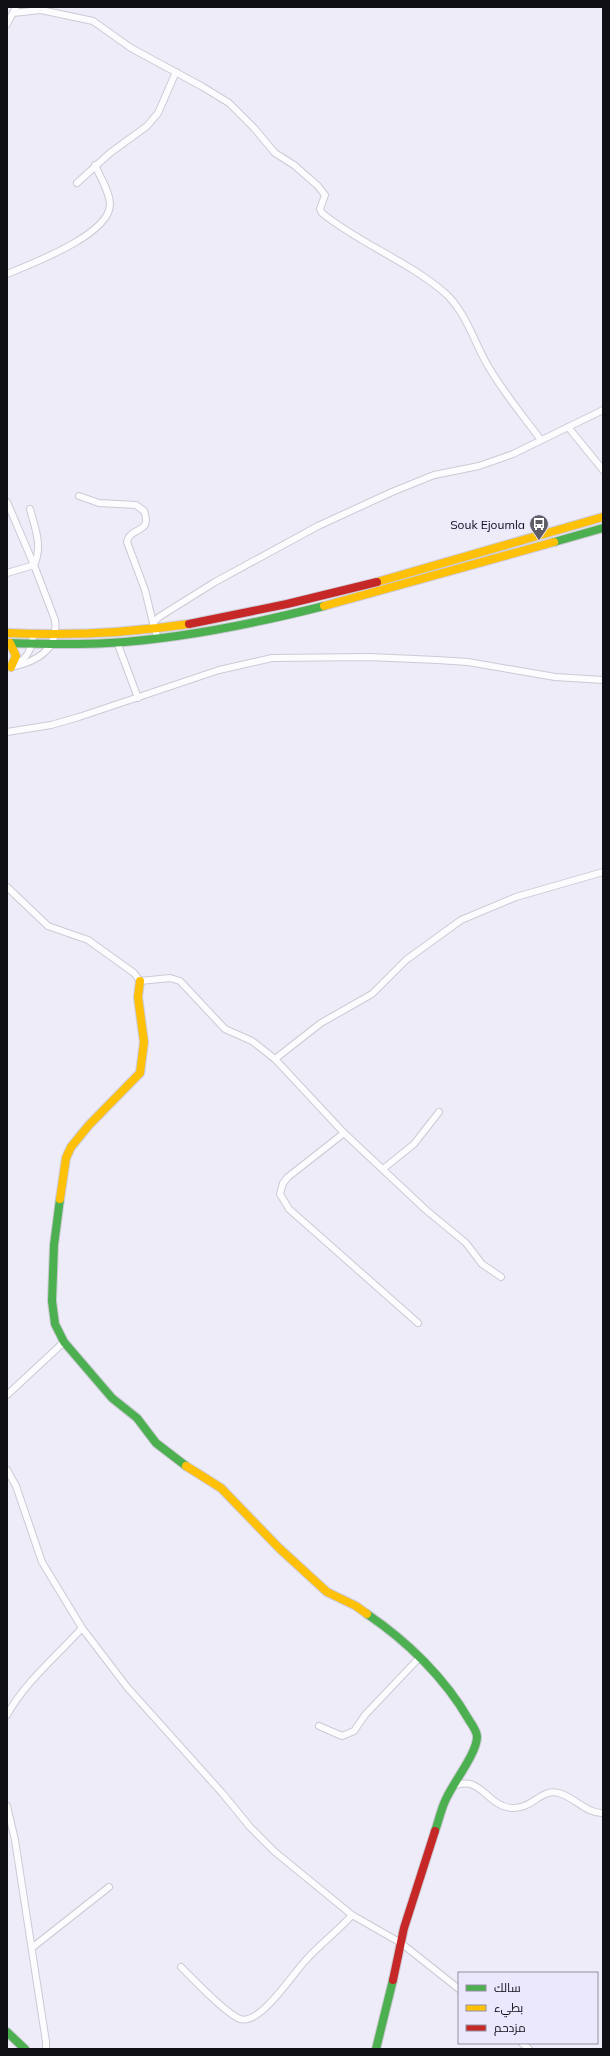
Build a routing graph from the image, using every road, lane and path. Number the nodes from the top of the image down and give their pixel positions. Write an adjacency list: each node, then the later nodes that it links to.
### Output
1 (40, 9): 2 (street); 4 (street)
2 (15, 10): 3 (street)
3 (7, 24)
4 (176, 72): 5 (street); 10 (street)
5 (95, 165): 6 (street); 7 (street)
6 (77, 183)
7 (7, 274)
8 (603, 410): 9 (street)
9 (568, 427): 10 (street); 11 (street)
10 (541, 440): 21 (street)
11 (603, 470)
12 (79, 496): 21 (street)
13 (7, 502): 17 (street)
14 (30, 509): 17 (street)
15 (603, 517): 19 (street)
16 (603, 528): 20 (street)
17 (34, 565): 18 (street); 24 (street)
18 (7, 573)
19 (362, 585): 20 (street); 21 (street)
20 (366, 595): 25 (street)
21 (154, 626): 24 (street); 25 (street)
22 (7, 633): 23 (street)
23 (33, 635): 24 (street); 28 (street)
24 (55, 636): 29 (street)
25 (158, 639): 26 (street)
26 (117, 642): 29 (street); 32 (street)
27 (8, 643): 28 (street); 30 (street)
28 (32, 645): 29 (street); 30 (street)
29 (51, 645): 30 (street)
30 (9, 667)
31 (603, 680): 32 (street)
32 (138, 698): 33 (street)
33 (7, 732)
34 (603, 872): 37 (street)
35 (7, 887): 36 (street)
36 (140, 981): 37 (street); 43 (street)
37 (275, 1059): 39 (street)
38 (439, 1112): 40 (street)
39 (344, 1133): 40 (street); 42 (street)
40 (383, 1169): 41 (street)
41 (500, 1277)
42 (418, 1323)
43 (64, 1342): 44 (street); 47 (street)
44 (7, 1396)
45 (7, 1470): 46 (street)
46 (82, 1628): 48 (street); 54 (street)
47 (419, 1658): 49 (street); 50 (street)
48 (7, 1714)
49 (319, 1726)
50 (455, 1785): 52 (street); 55 (street)
51 (7, 1806): 56 (street)
52 (603, 1813)
53 (109, 1887): 56 (street)
54 (352, 1915): 55 (street); 57 (street)
55 (401, 1943): 58 (street); 62 (street)
56 (33, 1947): 61 (street)
57 (181, 1967)
58 (458, 1989)
59 (7, 2032): 60 (street)
60 (25, 2049)
61 (46, 2049)
62 (376, 2049)

